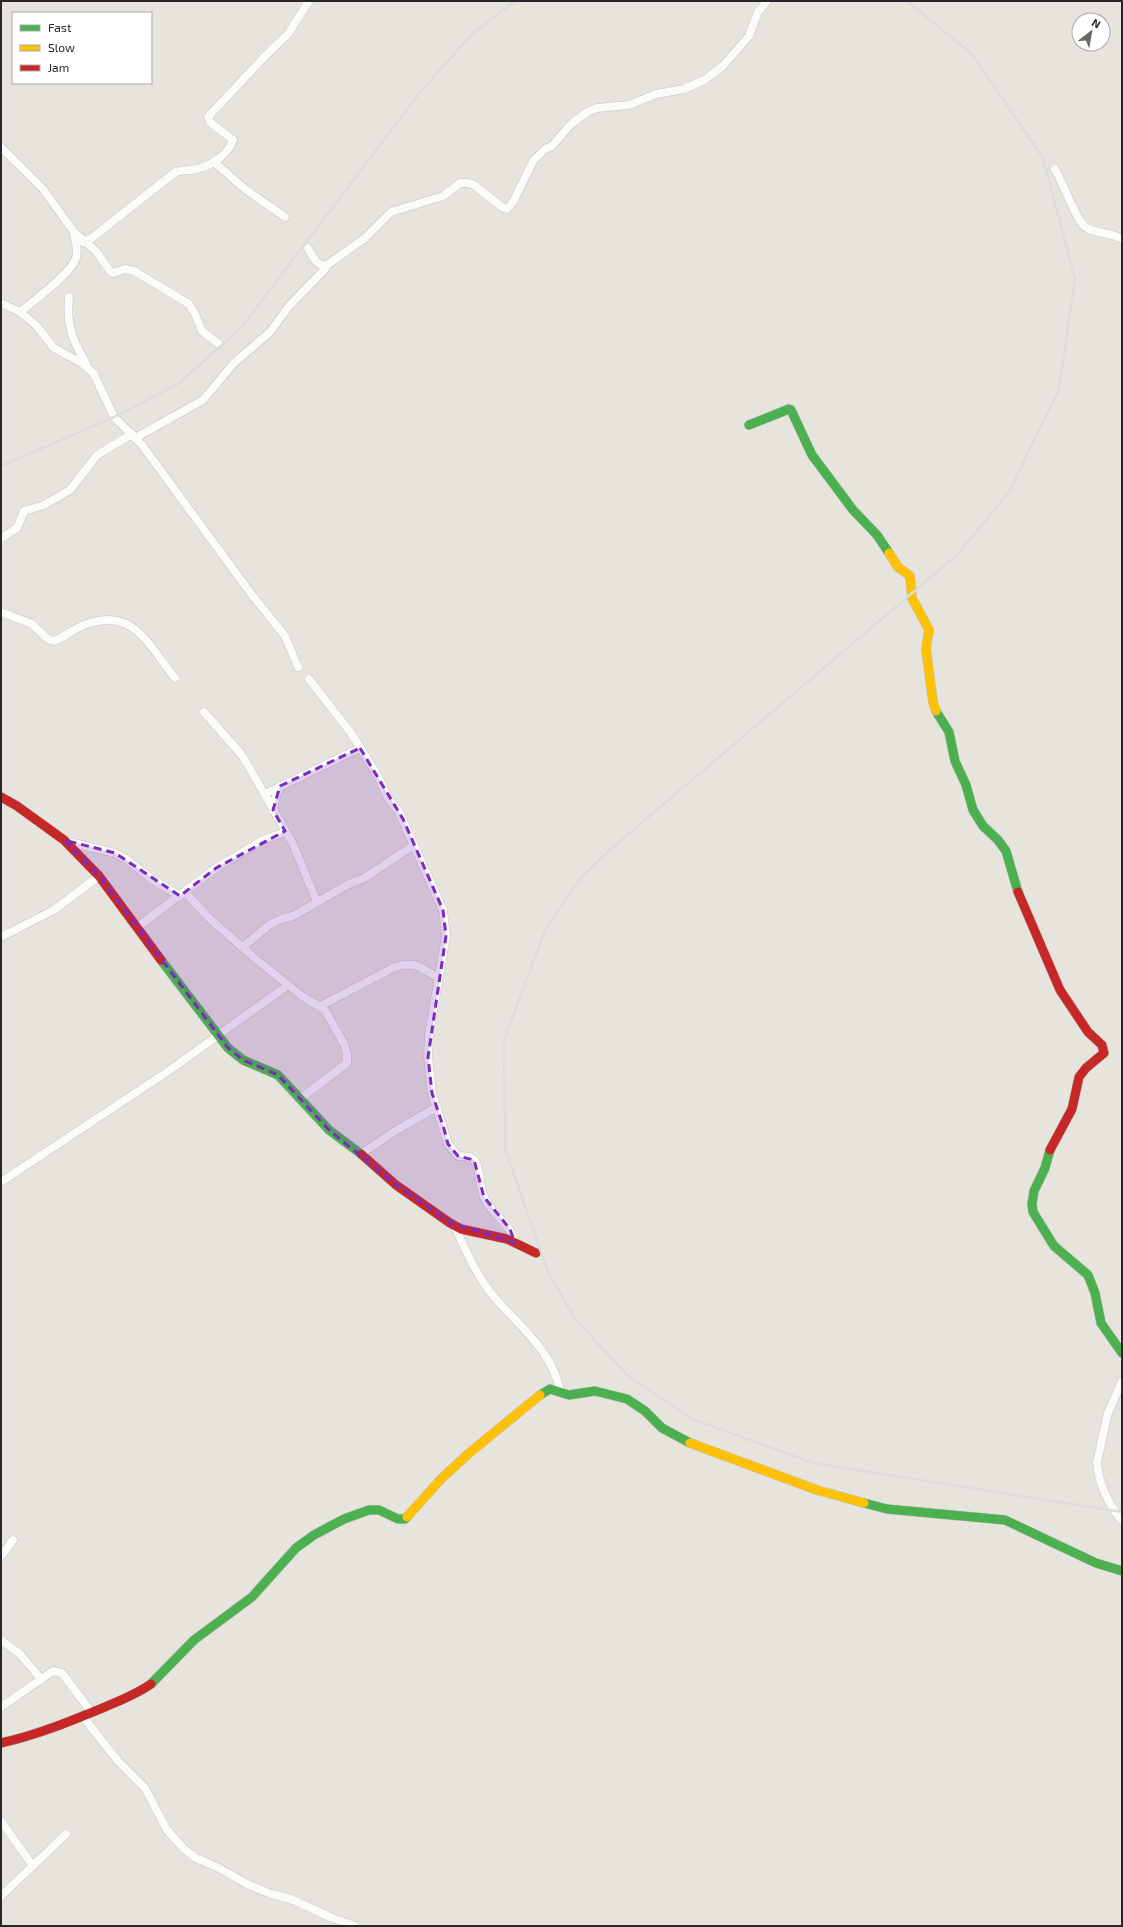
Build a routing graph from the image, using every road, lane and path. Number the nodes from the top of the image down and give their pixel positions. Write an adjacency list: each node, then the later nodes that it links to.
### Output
1 (309, 1): 4 (street)
2 (767, 1): 10 (street)
3 (1, 147): 7 (street)
4 (214, 162): 6 (street); 9 (street)
5 (1055, 169): 8 (street)
6 (285, 217)
7 (74, 232): 9 (street); 14 (street)
8 (1122, 239)
9 (83, 242): 15 (street)
10 (308, 248)
11 (325, 269): 18 (street)
12 (69, 297): 16 (street)
13 (1, 303): 14 (street)
14 (20, 312): 16 (street)
15 (219, 344)
16 (88, 368): 18 (street)
17 (749, 425): 50 (street)
18 (134, 436): 19 (street); 21 (street)
19 (1, 538)
20 (1, 612): 22 (street)
21 (298, 668)
22 (175, 678)
23 (310, 678): 25 (street)
24 (204, 712): 27 (street)
25 (360, 748): 26 (street); 32 (street)
26 (280, 786): 27 (street); 29 (street)
27 (265, 794): 29 (street)
28 (1, 797): 31 (street)
29 (273, 810): 30 (street)
30 (285, 832): 34 (street); 35 (street)
31 (64, 840): 33 (street); 34 (street)
32 (414, 845): 35 (street); 39 (street)
33 (99, 876): 36 (street); 37 (street)
34 (183, 894): 36 (street); 38 (street)
35 (317, 902): 38 (street)
36 (136, 928): 42 (street)
37 (1, 937)
38 (244, 947): 40 (street)
39 (438, 978): 41 (street); 44 (street)
40 (288, 985): 41 (street); 42 (street)
41 (320, 1006): 43 (street)
42 (218, 1036): 43 (street); 46 (street)
43 (301, 1098): 45 (street)
44 (437, 1107): 45 (street); 48 (street)
45 (361, 1154): 47 (street)
46 (2, 1180)
47 (455, 1227): 48 (street); 52 (street)
48 (515, 1243): 49 (street)
49 (536, 1253)
50 (1122, 1352)
51 (1122, 1381): 53 (street)
52 (560, 1391): 56 (street); 60 (street)
53 (1122, 1521)
54 (13, 1540): 55 (street)
55 (1, 1556)
56 (1122, 1571)
57 (1, 1640): 58 (street)
58 (41, 1679): 59 (street); 60 (street)
59 (1, 1707)
60 (92, 1713): 61 (street)
61 (83, 1717): 62 (street); 67 (street)
62 (1, 1743)
63 (1, 1821): 65 (street)
64 (66, 1834): 65 (street)
65 (33, 1866): 66 (street)
66 (1, 1896)
67 (355, 1926)

